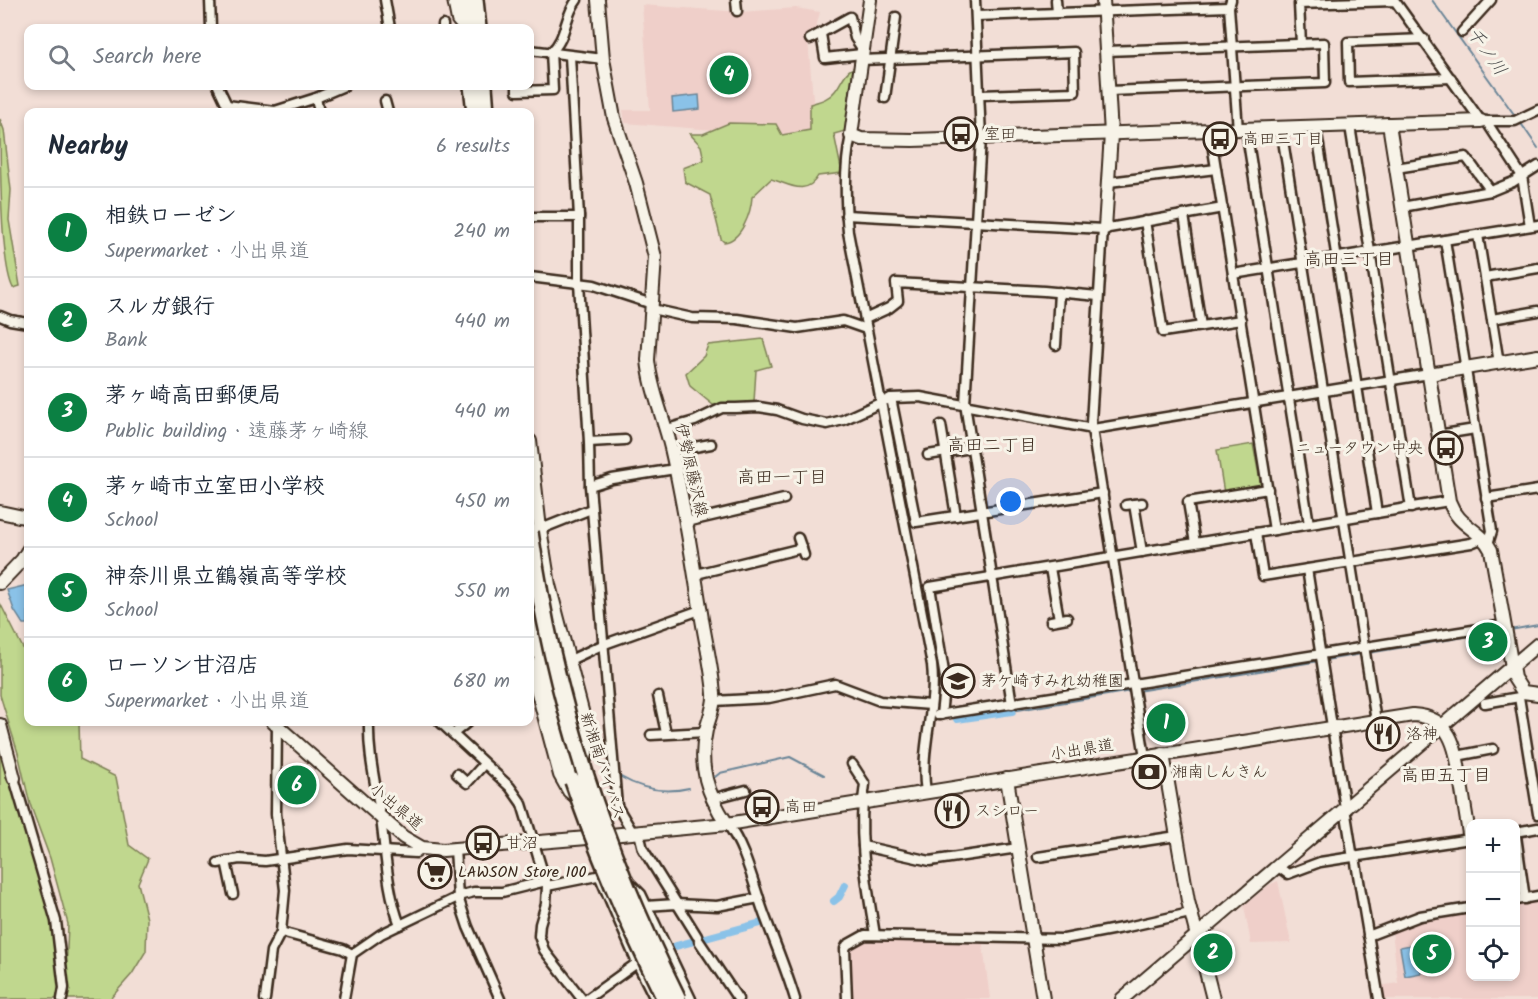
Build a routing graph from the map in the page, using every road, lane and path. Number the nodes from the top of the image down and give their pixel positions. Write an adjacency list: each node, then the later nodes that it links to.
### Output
1 (210, 0): 20 (street)
2 (386, 0): 21 (street)
3 (454, 0): 22 (street)
4 (464, 0): 23 (highway)
5 (475, 0): 24 (highway)
6 (577, 0): 33 (street)
7 (598, 0): 37 (street, 伊勢原藤沢線)
8 (736, 0): 16 (street)
9 (870, 0): 34 (street)
10 (975, 0): 18 (street)
11 (1056, 0): 17 (street)
12 (1491, 0): 25 (street)
13 (1362, 1): 28 (street); 29 (street)
14 (1230, 4): 15 (street); 30 (street)
15 (1103, 6): 17 (street); 32 (street)
16 (737, 11)
17 (1057, 13): 18 (street)
18 (976, 16): 36 (street)
19 (896, 17): 38 (street)
20 (211, 24)
21 (389, 24)
22 (462, 24)
23 (466, 24)
24 (477, 24)
25 (1462, 32)
26 (821, 34): 27 (street); 34 (street); 34 (street)
27 (810, 39)
28 (1424, 39): 39 (street); 39 (street)
29 (1301, 44): 30 (street); 40 (street)
30 (1232, 46): 32 (street); 40 (street)
31 (534, 50): 33 (street)
32 (1106, 51): 47 (street)
33 (551, 52): 35 (street); 46 (street)
34 (862, 55): 38 (street); 68 (street)
35 (570, 56): 37 (street); 81 (street)
36 (978, 56): 38 (street); 48 (street); 48 (street)
37 (603, 59): 101 (street, 伊勢原藤沢線)
38 (890, 59): 50 (street)
39 (1451, 78): 60 (street)
40 (1235, 86): 47 (street); 65 (street)
41 (219, 90): 52 (street)
42 (335, 90): 49 (street)
43 (472, 90): 56 (highway)
44 (479, 90): 57 (street)
45 (484, 90): 58 (highway)
46 (517, 90)
47 (1108, 91): 67 (street)
48 (980, 95): 69 (street)
49 (316, 98): 53 (street); 54 (street)
50 (885, 98)
51 (385, 101): 55 (street)
52 (225, 108)
53 (284, 108)
54 (318, 108)
55 (387, 108)
56 (475, 108)
57 (481, 108)
58 (486, 108)
59 (1538, 110): 60 (street)
60 (1484, 121): 61 (street); 73 (street)
61 (1389, 124): 62 (street); 71 (street)
62 (1350, 126): 63 (street); 89 (street)
63 (1316, 127): 64 (street); 90 (street)
64 (1281, 128): 65 (street); 91 (street)
65 (1242, 130): 66 (street); 92 (street)
66 (1210, 131): 67 (street); 72 (street)
67 (1111, 134): 69 (street); 74 (street)
68 (851, 135): 69 (street); 78 (street)
69 (981, 138): 83 (street)
70 (1538, 166): 73 (street)
71 (1396, 168): 75 (street); 76 (street)
72 (1216, 169): 74 (street); 77 (street)
73 (1522, 176): 75 (street); 84 (street)
74 (1109, 183): 85 (street)
75 (1491, 191): 76 (street)
76 (1402, 207): 88 (street)
77 (1223, 208): 79 (street); 94 (street)
78 (846, 215): 83 (street); 104 (street)
79 (1184, 215): 82 (street); 108 (street)
80 (534, 217): 81 (street)
81 (579, 217): 97 (street)
82 (1145, 221): 85 (street); 108 (street)
83 (977, 222): 85 (street); 98 (street)
84 (1534, 226): 86 (street)
85 (1104, 228): 100 (street)
86 (1478, 235): 87 (street); 96 (street)
87 (1445, 240): 88 (street); 113 (street)
88 (1408, 246): 89 (street); 114 (street)
89 (1370, 252): 90 (street); 115 (street)
90 (1336, 257): 91 (street); 116 (street)
91 (1302, 263): 92 (street); 117 (street)
92 (1268, 268): 94 (street); 118 (street)
93 (1538, 268): 96 (street)
94 (1233, 274): 106 (street)
95 (534, 277): 97 (street)
96 (1485, 277): 105 (street)
97 (579, 283): 101 (street); 129 (street)
98 (972, 287): 99 (street); 104 (street); 122 (street)
99 (1059, 292): 100 (street); 110 (street)
100 (1098, 296): 125 (street)
101 (652, 307): 109 (street); 124 (street, 伊勢原藤沢線)
102 (1538, 311): 105 (street)
103 (0, 316): 107 (street)
104 (865, 318): 109 (street)
105 (1492, 319): 112 (street)
106 (1241, 320): 108 (street); 121 (street)
107 (24, 323)
108 (1201, 326)
109 (866, 329): 120 (street)
110 (1056, 345)
111 (1538, 356): 112 (street)
112 (1499, 363): 113 (street)
113 (1466, 368): 114 (street); 126 (street)
114 (1429, 374): 115 (street); 127 (street)
115 (1391, 381): 116 (street); 144 (street)
116 (1357, 386): 117 (street); 148 (street)
117 (1323, 392): 118 (street); 151 (street)
118 (1289, 397): 121 (street); 153 (street)
119 (891, 398): 120 (street); 122 (street); 149 (street)
120 (881, 401): 124 (street); 189 (street)
121 (1254, 403): 125 (street); 137 (street)
122 (965, 404): 125 (street); 131 (street)
123 (941, 425): 133 (street)
124 (667, 429): 132 (street, 伊勢原藤沢線)
125 (1093, 429): 139 (street)
126 (1475, 429): 127 (street); 140 (street)
127 (1438, 435): 142 (street)
128 (625, 440): 129 (street)
129 (589, 442): 136 (street)
130 (711, 444): 132 (street)
131 (971, 448): 133 (street); 147 (street)
132 (672, 451): 135 (street, 伊勢原藤沢線)
133 (945, 452): 134 (street); 149 (street)
134 (928, 455)
135 (675, 469): 136 (street); 152 (street, 伊勢原藤沢線)
136 (590, 486): 145 (street)
137 (1268, 489): 154 (street); 161 (street)
138 (1538, 490): 140 (street)
139 (1103, 493): 147 (street); 164 (street)
140 (1486, 498): 160 (street)
141 (784, 499): 152 (street)
142 (1449, 501): 144 (street); 160 (street)
143 (1134, 504): 162 (street)
144 (1411, 508): 148 (street)
145 (591, 509): 155 (street); 176 (street)
146 (0, 512): 150 (street)
147 (981, 512): 149 (street); 169 (street)
148 (1377, 513): 151 (street)
149 (956, 516)
150 (24, 517)
151 (1343, 519): 153 (street); 165 (street)
152 (686, 522): 168 (street, 伊勢原藤沢線)
153 (1309, 524): 154 (street)
154 (1275, 530): 156 (street)
155 (534, 531)
156 (1256, 533): 161 (street); 167 (street)
157 (534, 534): 179 (street)
158 (534, 538): 267 (highway, 新湘南バイパス, bridge)
159 (798, 538): 168 (street)
160 (1486, 541): 165 (street); 174 (street)
161 (1195, 543): 162 (street)
162 (1142, 552): 164 (street)
163 (24, 557): 170 (street)
164 (1114, 557): 166 (street); 181 (street)
165 (1350, 563): 167 (street); 177 (street)
166 (1050, 568): 169 (street); 173 (street)
167 (1307, 569): 178 (street)
168 (696, 574): 171 (street, 伊勢原藤沢線)
169 (992, 577): 188 (street); 190 (street)
170 (0, 583)
171 (700, 610): 176 (street); 186 (street, 伊勢原藤沢線)
172 (534, 620): 260 (highway, 新湘南バイパス, bridge)
173 (1059, 620)
174 (1505, 628): 177 (street); 180 (street)
175 (1538, 644): 180 (street)
176 (602, 645): 179 (street); 224 (street)
177 (1364, 651): 178 (street); 191 (street)
178 (1320, 658): 181 (street); 199 (street)
179 (568, 661): 226 (street)
180 (1511, 666): 184 (street); 193 (street)
181 (1134, 687): 188 (street); 207 (street)
182 (534, 688): 226 (street)
183 (1538, 694): 184 (street)
184 (1521, 695): 187 (street); 215 (street)
185 (658, 696): 201 (street)
186 (714, 701): 189 (street); 200 (street, 伊勢原藤沢線)
187 (1485, 703)
188 (1012, 704): 190 (street)
189 (931, 705): 190 (street)
190 (936, 716): 214 (street)
191 (1376, 721): 193 (street, 小出県道); 199 (street, 小出県道)
192 (0, 725): 211 (street)
193 (1442, 725): 206 (street); 218 (street)
194 (275, 726): 237 (street)
195 (278, 726): 220 (street, 小出県道)
196 (369, 726): 220 (street)
197 (444, 726): 202 (street)
198 (463, 726): 202 (street)
199 (1332, 727): 205 (street, 小出県道); 218 (street)
200 (706, 732): 201 (street); 216 (street, 伊勢原藤沢線)
201 (666, 733): 203 (street)
202 (453, 734): 208 (street)
203 (651, 735)
204 (1493, 749): 206 (street)
205 (1163, 754): 207 (street, 小出県道); 227 (street)
206 (1457, 756): 221 (street)
207 (1145, 757): 212 (street, 小出県道)
208 (484, 764): 210 (street); 229 (street)
209 (852, 764): 217 (street)
210 (457, 774)
211 (14, 778): 261 (street)
212 (1007, 779): 214 (street, 小出県道); 232 (street)
213 (746, 790): 216 (street)
214 (926, 792): 217 (street, 小出県道)
215 (1536, 792): 219 (street)
216 (711, 799): 222 (street, 伊勢原藤沢線)
217 (862, 802): 222 (street, 小出県道); 230 (street)
218 (1345, 808): 236 (street); 238 (street)
219 (1538, 814)
220 (381, 817): 231 (street, 小出県道); 234 (street)
221 (1467, 819)
222 (727, 824): 224 (street); 245 (street)
223 (1538, 828): 225 (street)
224 (636, 833): 226 (street); 248 (street)
225 (1520, 833)
226 (600, 836): 229 (street, 小出県道); 240 (street)
227 (1177, 836): 235 (street); 251 (street)
228 (1466, 840): 236 (street)
229 (534, 842): 233 (street, 小出県道); 241 (street)
230 (863, 846): 232 (street); 254 (street)
231 (422, 848): 233 (street, 小出県道); 234 (street)
232 (1018, 848): 257 (street)
233 (455, 849): 244 (street)
234 (386, 852): 237 (street); 252 (street)
235 (1038, 857)
236 (1354, 857): 238 (street); 255 (street)
237 (282, 858): 242 (street); 253 (street)
238 (1277, 866): 256 (street)
239 (1520, 866): 246 (street)
240 (610, 876): 241 (street); 249 (street); 259 (street); 260 (street); 267 (street)
241 (547, 883): 244 (street); 265 (street)
242 (233, 894)
243 (1538, 896): 246 (street)
244 (458, 897): 252 (street); 264 (street)
245 (759, 898): 248 (street); 270 (street)
246 (1525, 898): 247 (street)
247 (1520, 899)
248 (676, 904): 249 (street); 269 (street)
249 (646, 906): 268 (street)
250 (1466, 909): 255 (street)
251 (1190, 913): 256 (street); 257 (street)
252 (400, 925): 258 (street)
253 (281, 932): 258 (street); 262 (street)
254 (875, 935): 257 (street); 271 (street)
255 (1368, 936): 275 (street)
256 (1196, 937): 273 (street); 274 (street)
257 (1033, 938): 272 (street)
258 (352, 954): 263 (street)
259 (637, 963): 260 (street); 266 (street)
260 (661, 996)
261 (62, 999)
262 (265, 999)
263 (345, 999)
264 (500, 999)
265 (582, 999)
266 (587, 999)
267 (677, 999)
268 (692, 999)
269 (738, 999)
270 (795, 999)
271 (847, 999)
272 (1043, 999)
273 (1122, 999)
274 (1212, 999)
275 (1379, 999)

